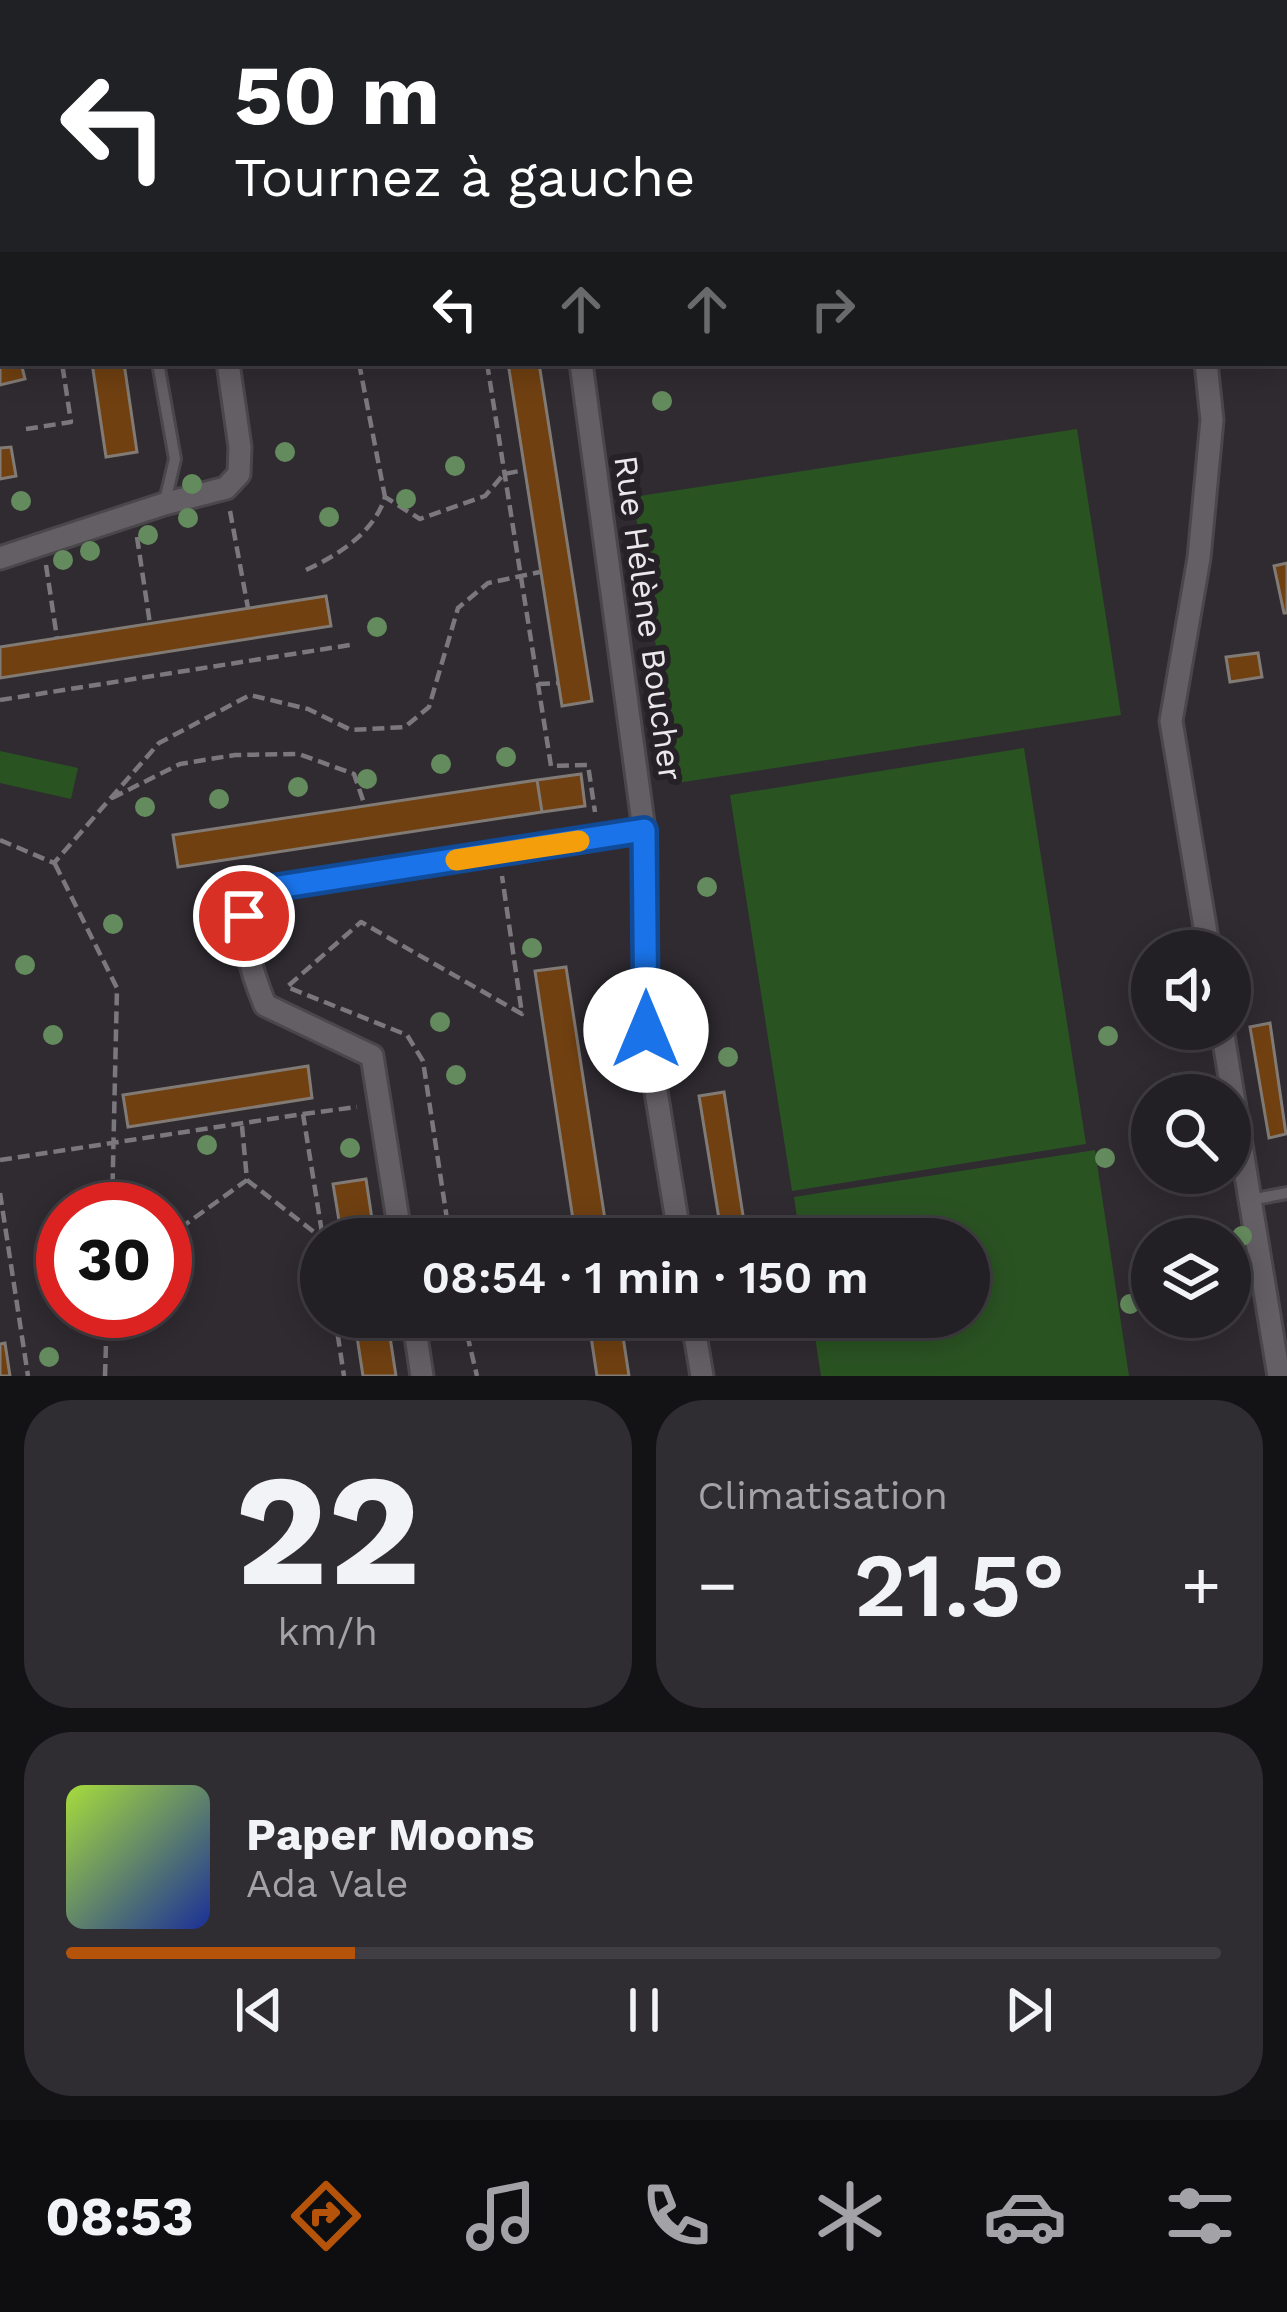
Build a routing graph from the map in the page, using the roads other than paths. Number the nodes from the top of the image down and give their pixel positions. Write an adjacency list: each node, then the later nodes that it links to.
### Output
1 (159, 366): 5 (lane)
2 (228, 366): 5 (street)
3 (581, 366): 7 (street, Rue Hélène Boucher)
4 (1206, 366): 8 (street)
5 (164, 503): 6 (street)
6 (0, 558)
7 (644, 830): 12 (street); 13 (street, Rue Hélène Boucher)
8 (1206, 930)
9 (1225, 1050): 11 (street)
10 (1287, 1193): 11 (lane)
11 (1250, 1201): 18 (street)
12 (398, 1218)
13 (677, 1218)
14 (416, 1338): 16 (street)
15 (696, 1338): 17 (street)
16 (422, 1376)
17 (702, 1376)
18 (1279, 1376)

